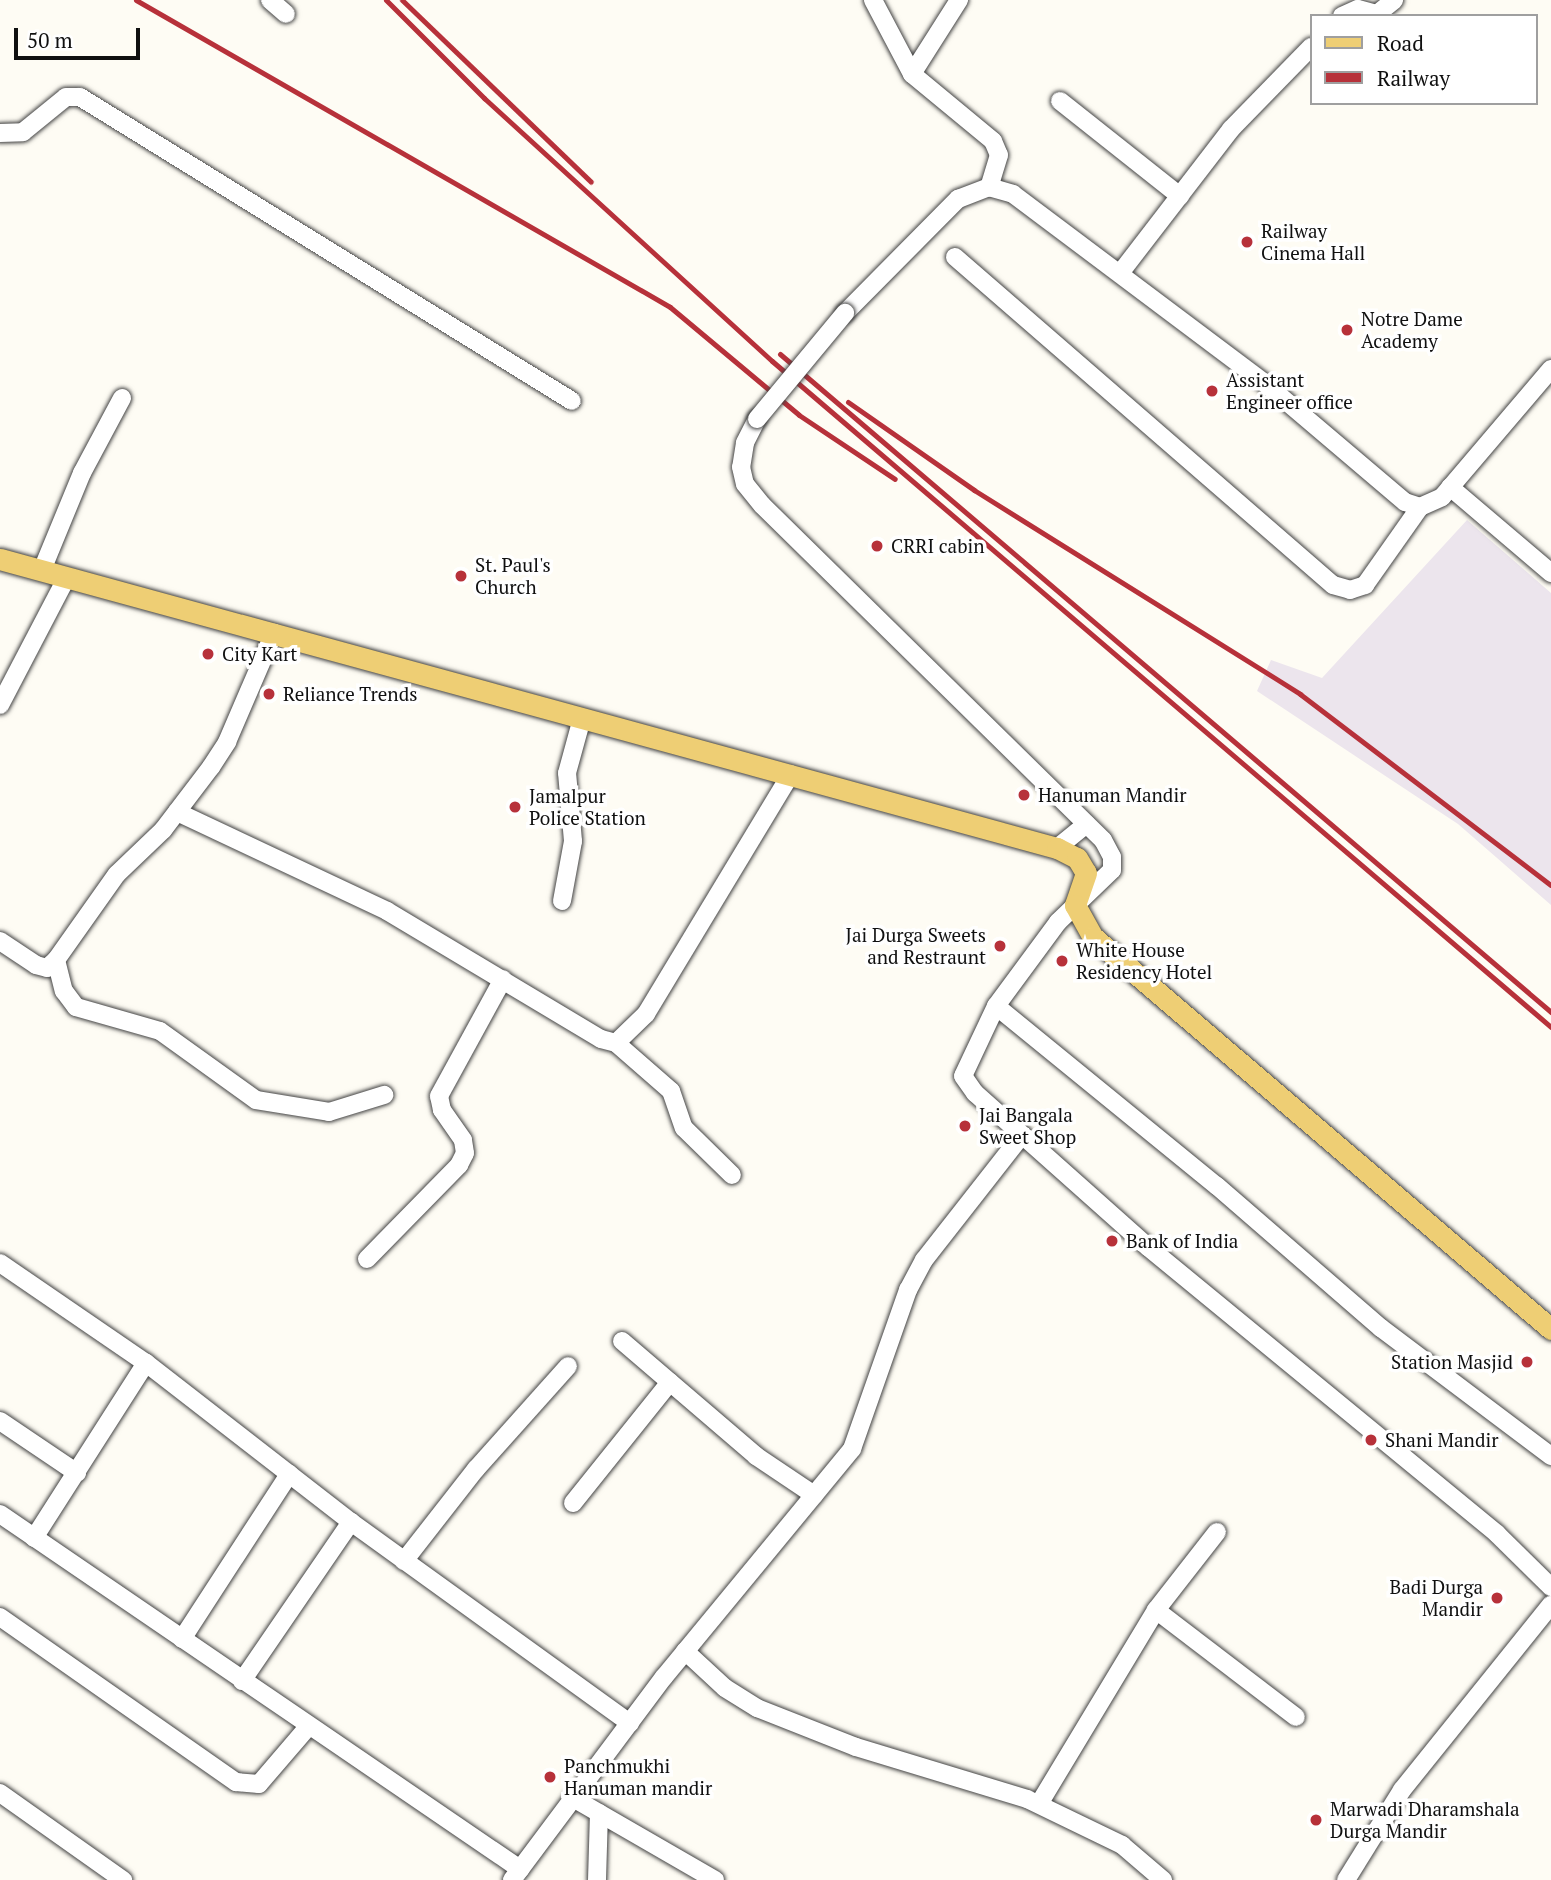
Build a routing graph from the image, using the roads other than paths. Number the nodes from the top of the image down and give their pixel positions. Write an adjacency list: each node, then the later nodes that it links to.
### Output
1 (270, 0): 6 (street)
2 (873, 0): 8 (street)
3 (959, 0): 8 (street)
4 (1394, 0): 5 (street)
5 (1350, 8)
6 (286, 14)
7 (1310, 48): 12 (street)
8 (912, 74): 11 (street)
9 (1060, 101): 12 (street)
10 (0, 133): 17 (street)
11 (989, 187): 14 (street); 29 (street, bridge)
12 (1180, 195): 14 (street)
13 (955, 257): 19 (street)
14 (1121, 272): 19 (street)
15 (1551, 369): 18 (street)
16 (122, 398): 21 (street)
17 (572, 401)
18 (1450, 487): 19 (street); 22 (street)
19 (1420, 507)
20 (0, 559): 21 (main road)
21 (42, 570): 23 (main road)
22 (1551, 573)
23 (66, 577): 24 (main road); 25 (street)
24 (274, 633): 26 (main road); 28 (street)
25 (0, 705)
26 (582, 718): 27 (main road); 31 (street)
27 (791, 774): 30 (main road); 37 (street)
28 (177, 812): 34 (street); 35 (street)
29 (1087, 824): 30 (street); 32 (street)
30 (1056, 848): 32 (main road)
31 (562, 901)
32 (1076, 905): 36 (street); 43 (main road)
33 (0, 941): 34 (street)
34 (56, 960): 38 (street)
35 (503, 979): 37 (street); 41 (street)
36 (996, 1006): 39 (street); 49 (street)
37 (616, 1043): 40 (street)
38 (384, 1095)
39 (1022, 1135): 52 (street); 59 (street)
40 (732, 1175)
41 (367, 1259)
42 (0, 1263): 45 (street)
43 (1551, 1329)
44 (622, 1341): 47 (street)
45 (146, 1363): 50 (street); 51 (street)
46 (568, 1366): 58 (street)
47 (670, 1382): 52 (street); 53 (street)
48 (0, 1421): 50 (street)
49 (1551, 1456)
50 (77, 1473): 57 (street)
51 (289, 1474): 55 (street); 63 (street)
52 (814, 1495): 64 (street)
53 (573, 1503)
54 (0, 1514): 57 (street)
55 (351, 1522): 58 (street); 65 (street)
56 (1217, 1532): 61 (street)
57 (34, 1538): 63 (street)
58 (404, 1561): 67 (street)
59 (1551, 1587)
60 (1551, 1605): 80 (street)
61 (1156, 1610): 66 (street); 71 (street)
62 (0, 1618): 68 (street)
63 (182, 1639): 65 (street)
64 (685, 1651): 67 (street); 71 (street)
65 (242, 1681): 68 (street)
66 (1296, 1717)
67 (630, 1723): 70 (street)
68 (307, 1728): 74 (street)
69 (0, 1793): 75 (street)
70 (573, 1798): 72 (street); 74 (street)
71 (1039, 1804): 79 (street)
72 (599, 1813): 73 (street); 76 (street)
73 (687, 1862): 77 (street); 78 (street)
74 (516, 1875)
75 (123, 1880)
76 (597, 1880)
77 (690, 1880)
78 (715, 1880)
79 (1163, 1880)
80 (1346, 1880)

